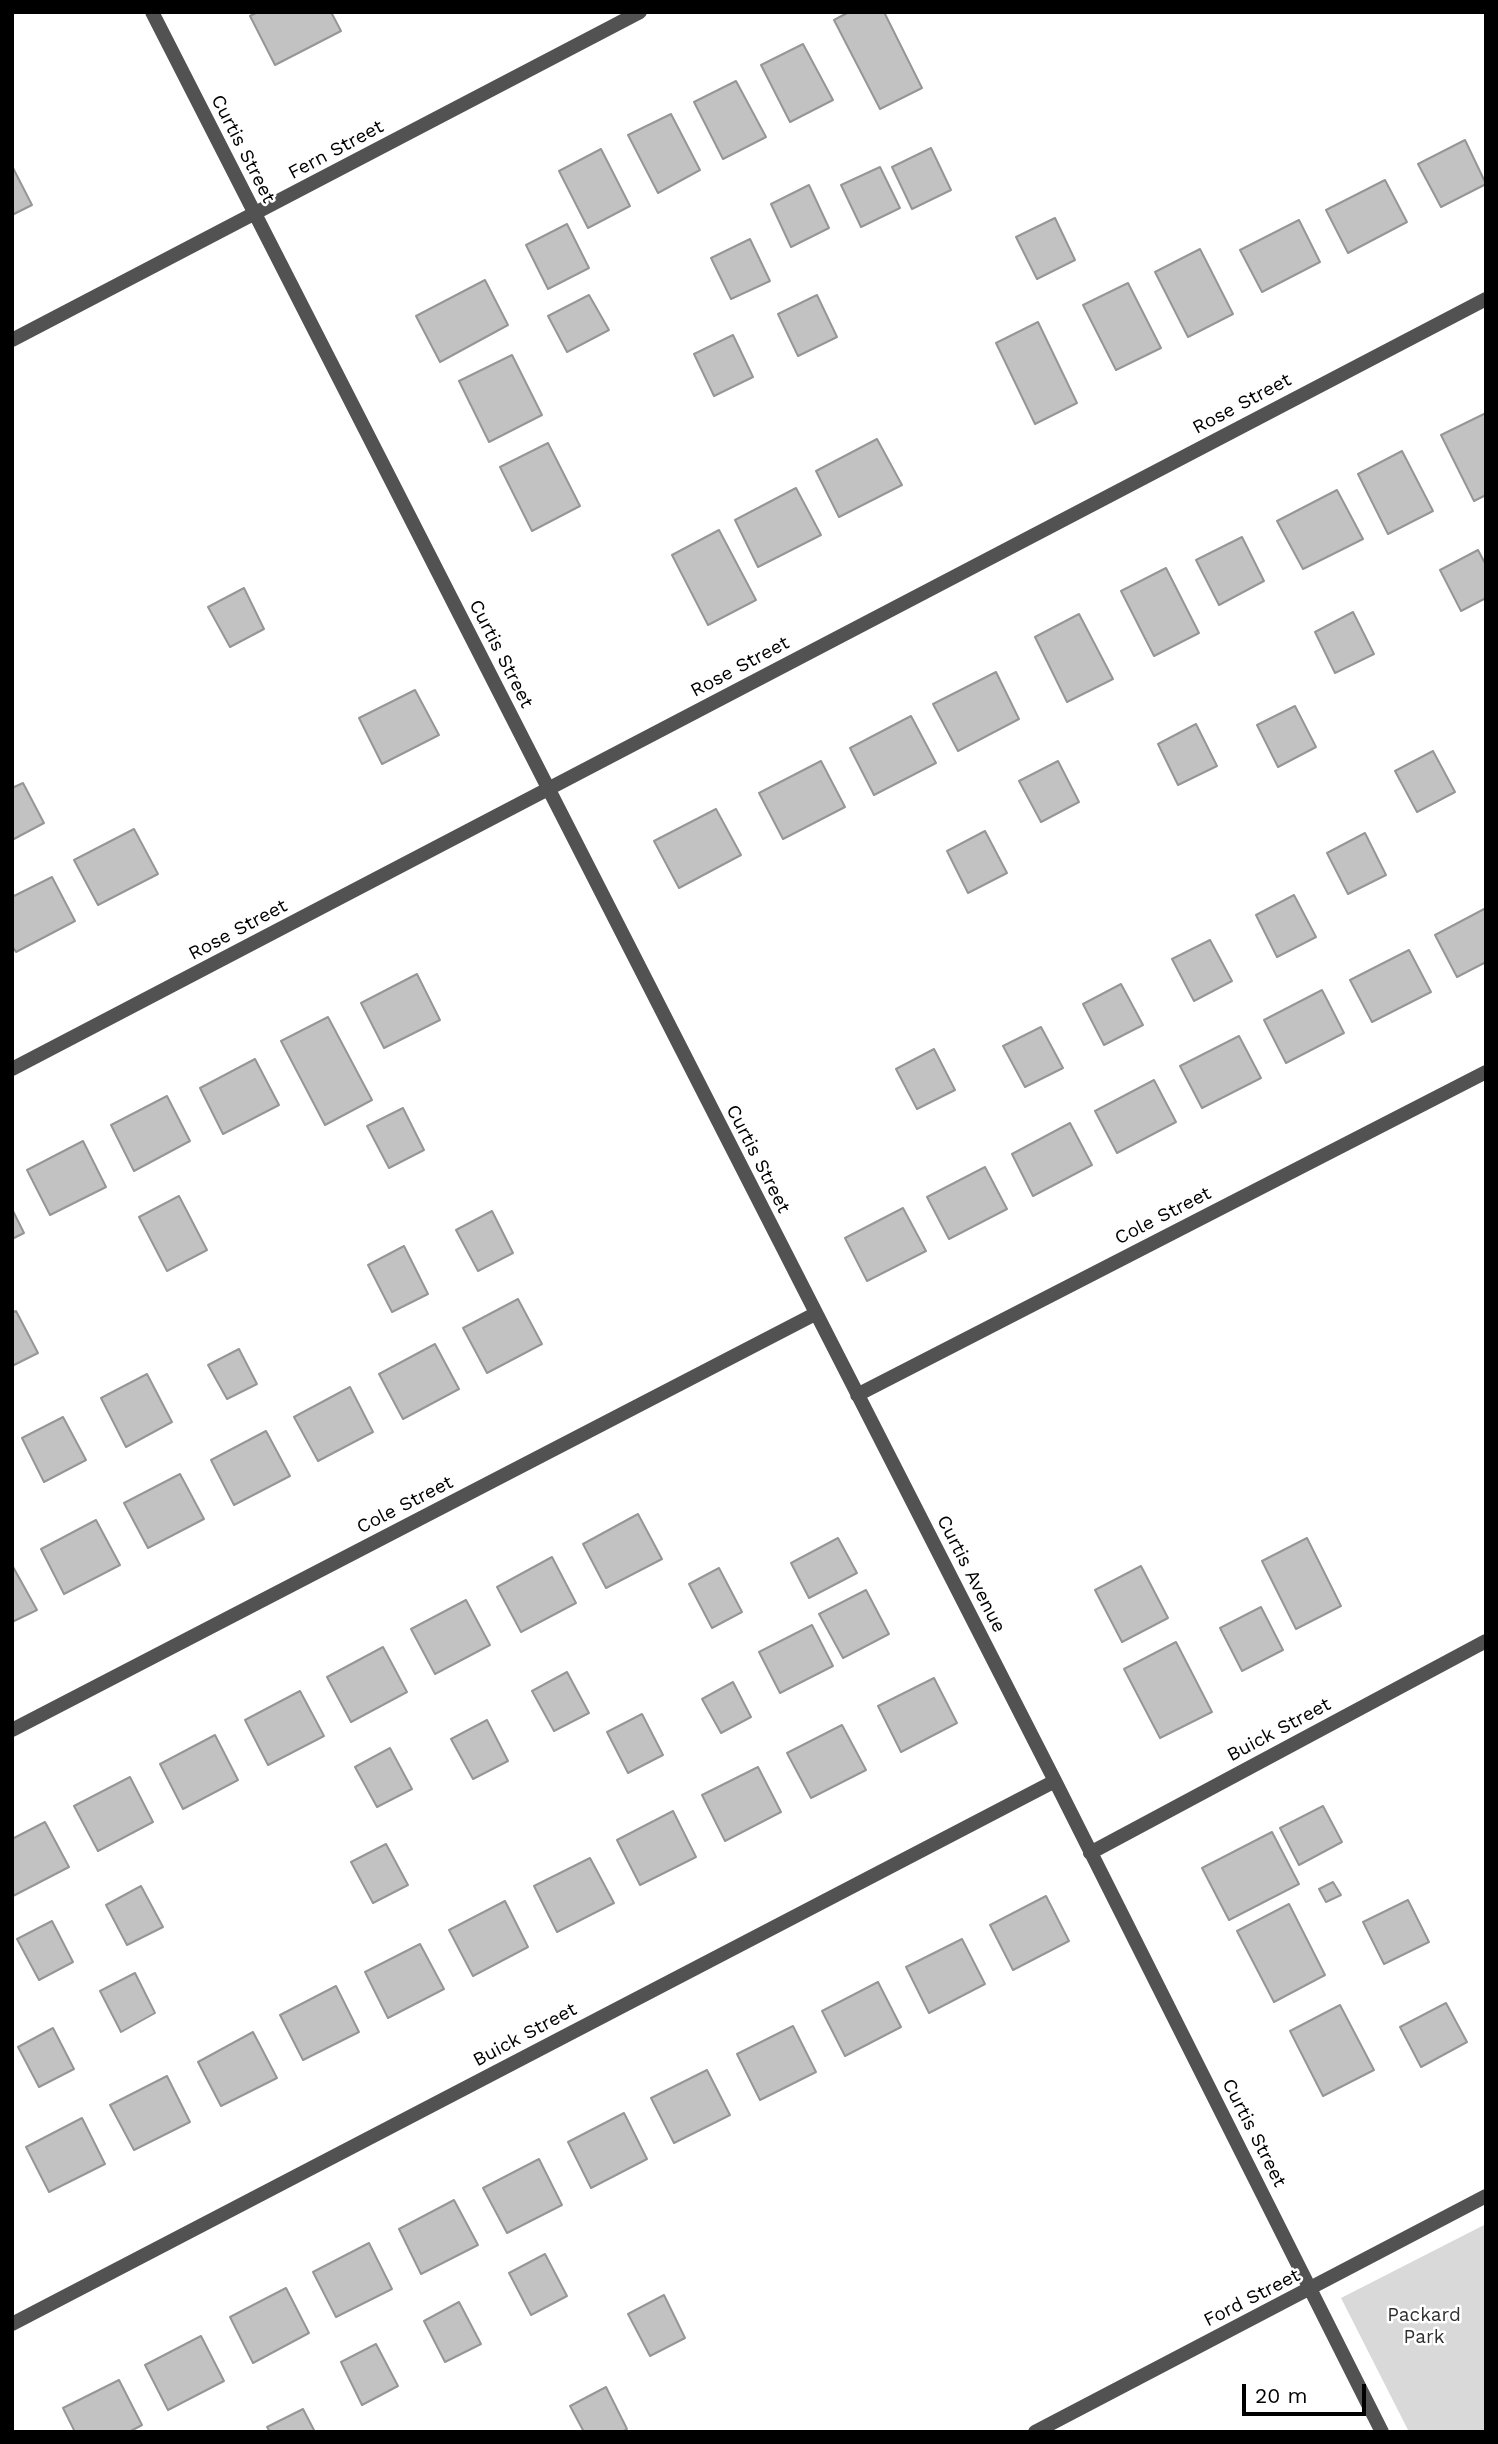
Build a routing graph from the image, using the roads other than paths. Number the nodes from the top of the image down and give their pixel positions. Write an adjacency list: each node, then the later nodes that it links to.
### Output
1 (152, 12): 3 (street, Curtis Street)
2 (640, 12): 3 (street, Fern Street)
3 (255, 214): 5 (street, Fern Street); 6 (street, Curtis Street)
4 (1486, 299): 6 (street, Rose Street)
5 (12, 340)
6 (548, 789): 7 (street, Rose Street); 9 (street, Curtis Street)
7 (12, 1069)
8 (1486, 1072): 10 (street, Cole Street)
9 (815, 1314): 10 (street, Curtis Avenue); 12 (street, Cole Street)
10 (857, 1395): 13 (street, Curtis Avenue)
11 (1486, 1641): 14 (street, Buick Street)
12 (12, 1730)
13 (1055, 1781): 14 (street, Curtis Avenue); 17 (street, Buick Street)
14 (1090, 1853): 16 (street, Curtis Street)
15 (1486, 2196): 16 (street, Ford Street)
16 (1311, 2289): 18 (street, Ford Street); 19 (street, Curtis Street)
17 (12, 2324)
18 (1035, 2432)
19 (1382, 2432)

